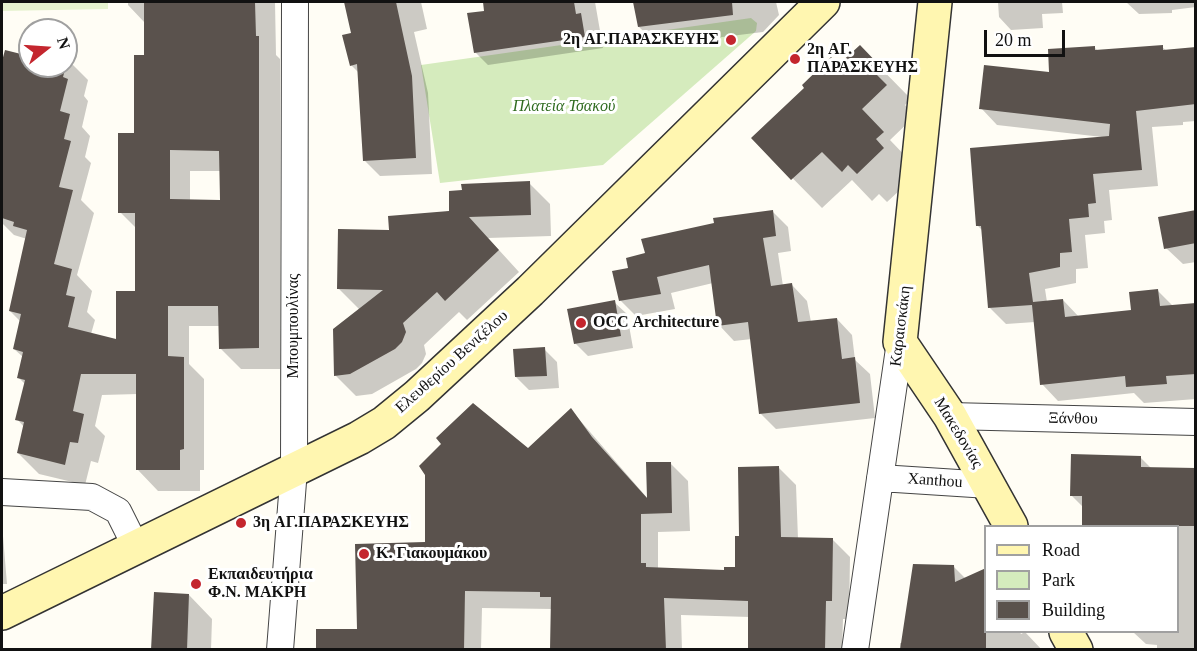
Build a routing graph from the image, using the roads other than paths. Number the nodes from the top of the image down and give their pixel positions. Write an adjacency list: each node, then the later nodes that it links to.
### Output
1 (294, 2): 7 (street, Μπουμπουλίνας)
2 (823, 2): 7 (street, Ελευθερίου Βενιζέλου)
3 (936, 2): 4 (street, Καραισκάκη)
4 (900, 342): 5 (street, Μακεδονίας); 8 (street, Καραισκάκη)
5 (950, 416): 6 (street, Ξάνθου); 9 (street, Μακεδονίας)
6 (1196, 422)
7 (294, 469): 12 (street, Ελευθερίου Βενιζέλου); 15 (street, Μπουμπουλίνας)
8 (880, 478): 9 (street, Xanthou); 16 (street, Καραισκάκη)
9 (989, 485): 11 (street, Μακεδονίας)
10 (2, 492): 12 (street)
11 (1010, 525)
12 (136, 547): 13 (street, Ελευθερίου Βενιζέλου)
13 (2, 613)
14 (1067, 633): 17 (street)
15 (280, 650)
16 (855, 650)
17 (1076, 650)

